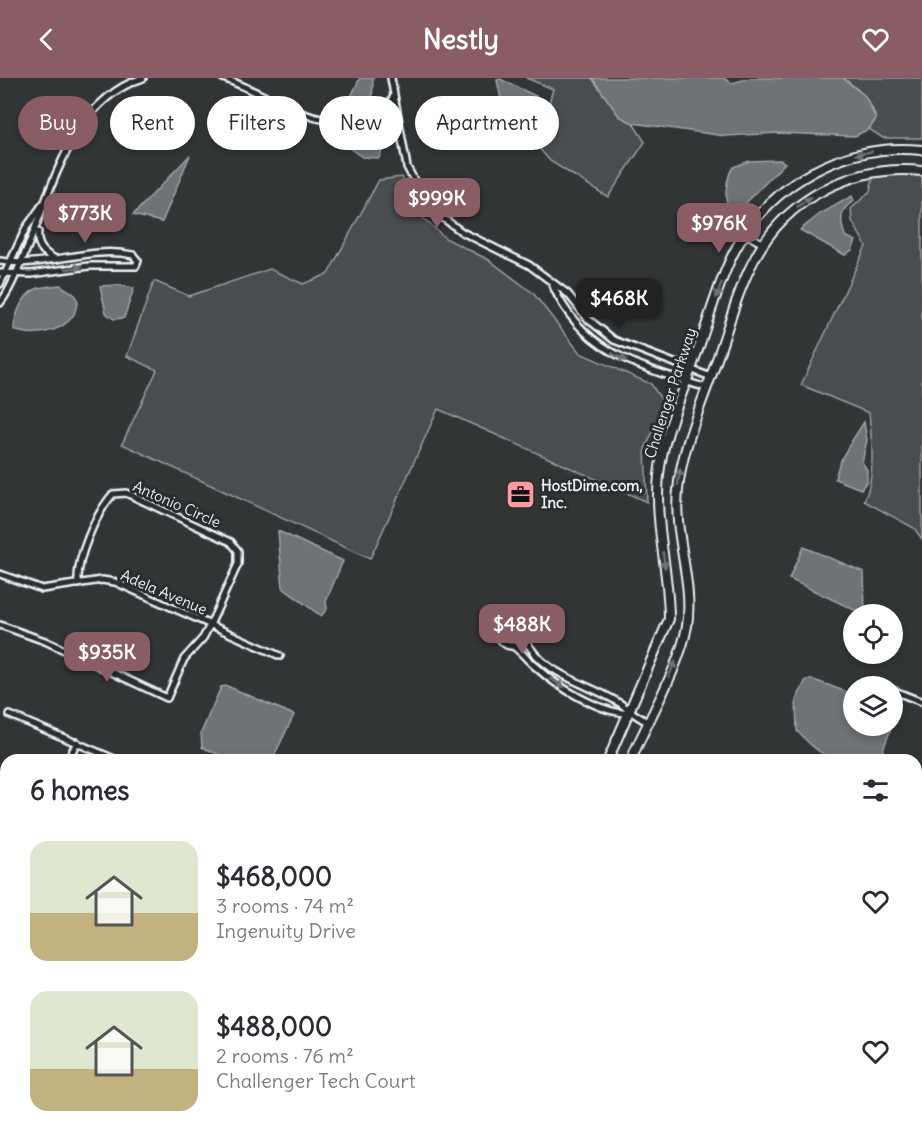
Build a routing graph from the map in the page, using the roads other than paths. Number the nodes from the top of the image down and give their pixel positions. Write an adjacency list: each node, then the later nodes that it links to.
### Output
1 (143, 78): 9 (street)
2 (223, 78): 5 (street)
3 (392, 78): 4 (street)
4 (393, 94)
5 (319, 118)
6 (403, 148): 20 (street)
7 (922, 150): 11 (main road, Challenger Parkway, one-way to 11)
8 (922, 171): 12 (main road, Challenger Parkway, one-way to 8)
9 (45, 200): 10 (street); 15 (street)
10 (38, 226): 13 (street); 16 (street)
11 (745, 233): 12 (street); 22 (main road, Challenger Parkway, one-way to 22)
12 (763, 244): 23 (main road, Challenger Parkway)
13 (57, 259): 16 (street); 18 (street, one-way to 13)
14 (0, 261): 15 (street)
15 (10, 263): 16 (street); 17 (street)
16 (21, 263): 18 (street)
17 (2, 273): 18 (street); 19 (street)
18 (16, 274): 21 (street)
19 (0, 284)
20 (552, 284): 22 (street); 24 (street, one-way to 24)
21 (0, 303)
22 (691, 369): 23 (street); 24 (main road, Challenger Parkway)
23 (711, 377): 25 (main road, Challenger Parkway)
24 (687, 382): 25 (street); 35 (main road, Challenger Parkway, one-way to 35)
25 (707, 388): 37 (main road, Challenger Parkway, one-way to 25)
26 (0, 574): 27 (street, Adela Avenue)
27 (78, 584): 29 (street, Adela Avenue); 29 (street, Antonio Circle)
28 (0, 625): 29 (street, Antonio Circle)
29 (210, 625): 32 (street, Adela Avenue)
30 (524, 636): 31 (street); 31 (street); 35 (street)
31 (513, 646): 35 (street, one-way to 35)
32 (280, 656)
33 (903, 694): 34 (street)
34 (922, 702)
35 (629, 713): 37 (street); 41 (main road, Challenger Parkway)
36 (10, 715): 38 (street)
37 (648, 722): 42 (main road, Challenger Parkway)
38 (77, 742): 39 (street); 40 (street)
39 (71, 754)
40 (104, 754)
41 (611, 754)
42 (634, 754)

